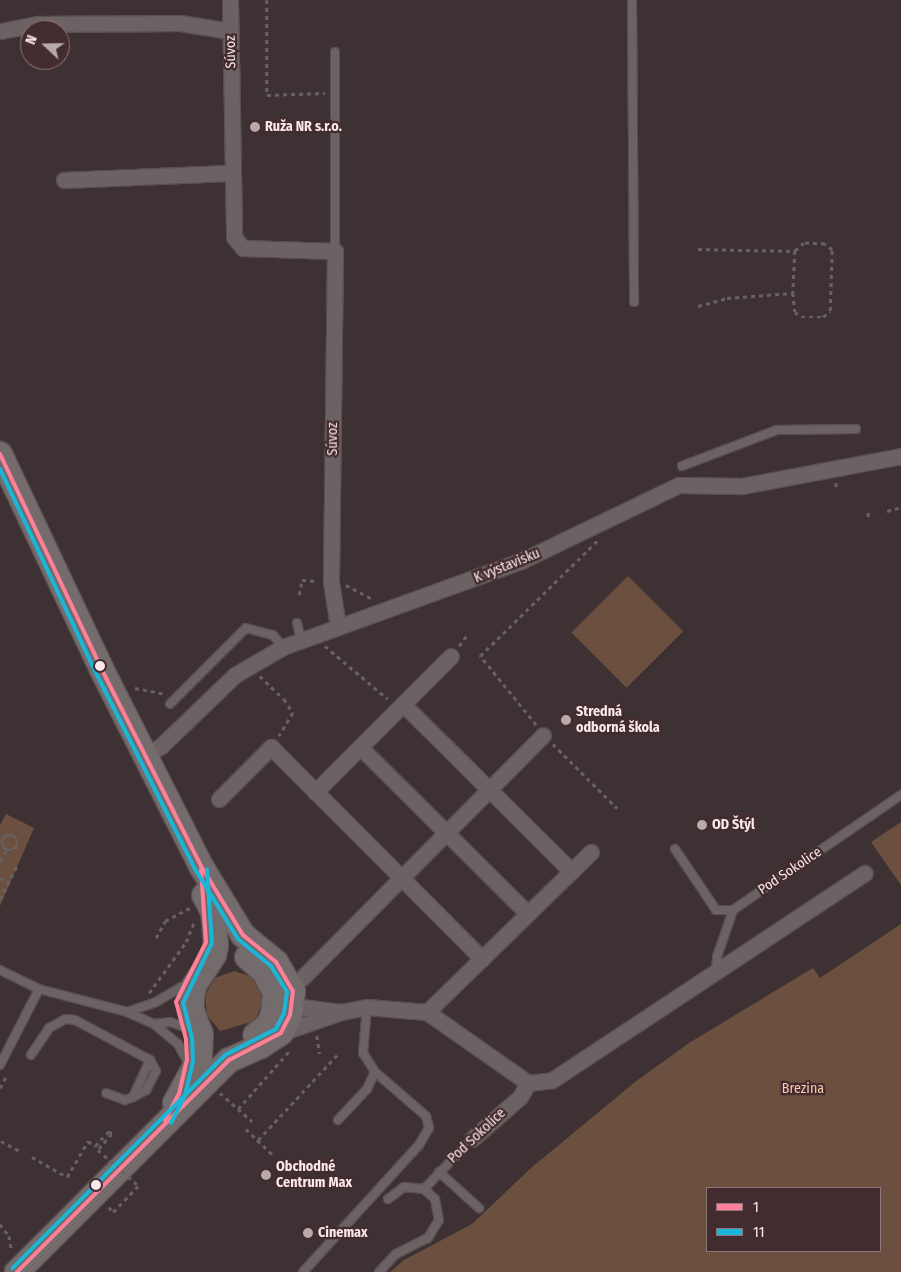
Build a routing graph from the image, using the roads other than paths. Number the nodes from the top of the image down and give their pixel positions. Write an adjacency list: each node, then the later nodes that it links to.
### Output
1 (230, 0): 4 (street, Súvoz)
2 (632, 0): 9 (lane)
3 (1, 31): 4 (street)
4 (230, 31): 6 (street, Súvoz)
5 (335, 52): 8 (lane, Súvoz)
6 (233, 173): 7 (street); 8 (street, Súvoz)
7 (64, 180)
8 (335, 251): 15 (street, Súvoz)
9 (634, 302)
10 (856, 429): 13 (lane)
11 (0, 454): 23 (main road)
12 (901, 456): 15 (street, K výstavisku)
13 (682, 466)
14 (297, 622): 16 (lane)
15 (338, 626): 16 (street, K výstavisku)
16 (301, 639): 17 (street, K výstavisku)
17 (283, 647): 19 (lane); 23 (street, K výstavisku)
18 (451, 656): 20 (street)
19 (170, 704)
20 (401, 706): 22 (street); 24 (street)
21 (543, 734): 24 (street)
22 (360, 747): 25 (street); 28 (street)
23 (145, 756): 34 (main road)
24 (491, 790): 28 (street); 31 (street)
25 (315, 792): 27 (street); 33 (street)
26 (901, 795): 35 (lane, Pod Sokolice)
27 (219, 799)
28 (445, 835): 33 (street); 36 (street)
29 (675, 849): 35 (lane)
30 (591, 852): 31 (street)
31 (570, 870): 36 (street)
32 (865, 873): 41 (street)
33 (401, 878): 37 (street); 44 (street)
34 (212, 896): 38 (main road); 39 (main road); 42 (main road); 44 (main road)
35 (733, 910): 41 (lane)
36 (527, 914): 37 (street)
37 (482, 959): 48 (street)
38 (255, 964): 39 (main road); 44 (main road)
39 (207, 967): 42 (main road); 50 (main road)
40 (0, 970): 43 (lane)
41 (715, 973): 58 (street)
42 (181, 986): 46 (lane); 50 (main road)
43 (39, 990): 46 (lane); 56 (lane)
44 (295, 995): 47 (street); 51 (main road); 52 (main road)
45 (367, 1007): 47 (street); 48 (street); 57 (lane)
46 (127, 1012): 49 (lane)
47 (341, 1012): 51 (street)
48 (427, 1012): 58 (street)
49 (154, 1024): 50 (lane); 55 (lane)
50 (191, 1029): 52 (main road); 55 (main road); 60 (main road)
51 (289, 1038): 53 (main road)
52 (225, 1046): 53 (main road); 60 (main road)
53 (250, 1049): 60 (main road)
54 (31, 1055): 59 (lane)
55 (187, 1060): 60 (main road)
56 (0, 1065)
57 (375, 1072): 61 (lane); 68 (lane)
58 (528, 1083): 62 (street, Pod Sokolice)
59 (106, 1093)
60 (184, 1097): 67 (main road)
61 (338, 1120)
62 (472, 1139): 63 (lane, Pod Sokolice)
63 (439, 1172): 64 (lane, Pod Sokolice); 66 (lane)
64 (424, 1189): 65 (lane); 69 (lane)
65 (388, 1199)
66 (479, 1208)
67 (14, 1262)
68 (303, 1272)
69 (379, 1272)

